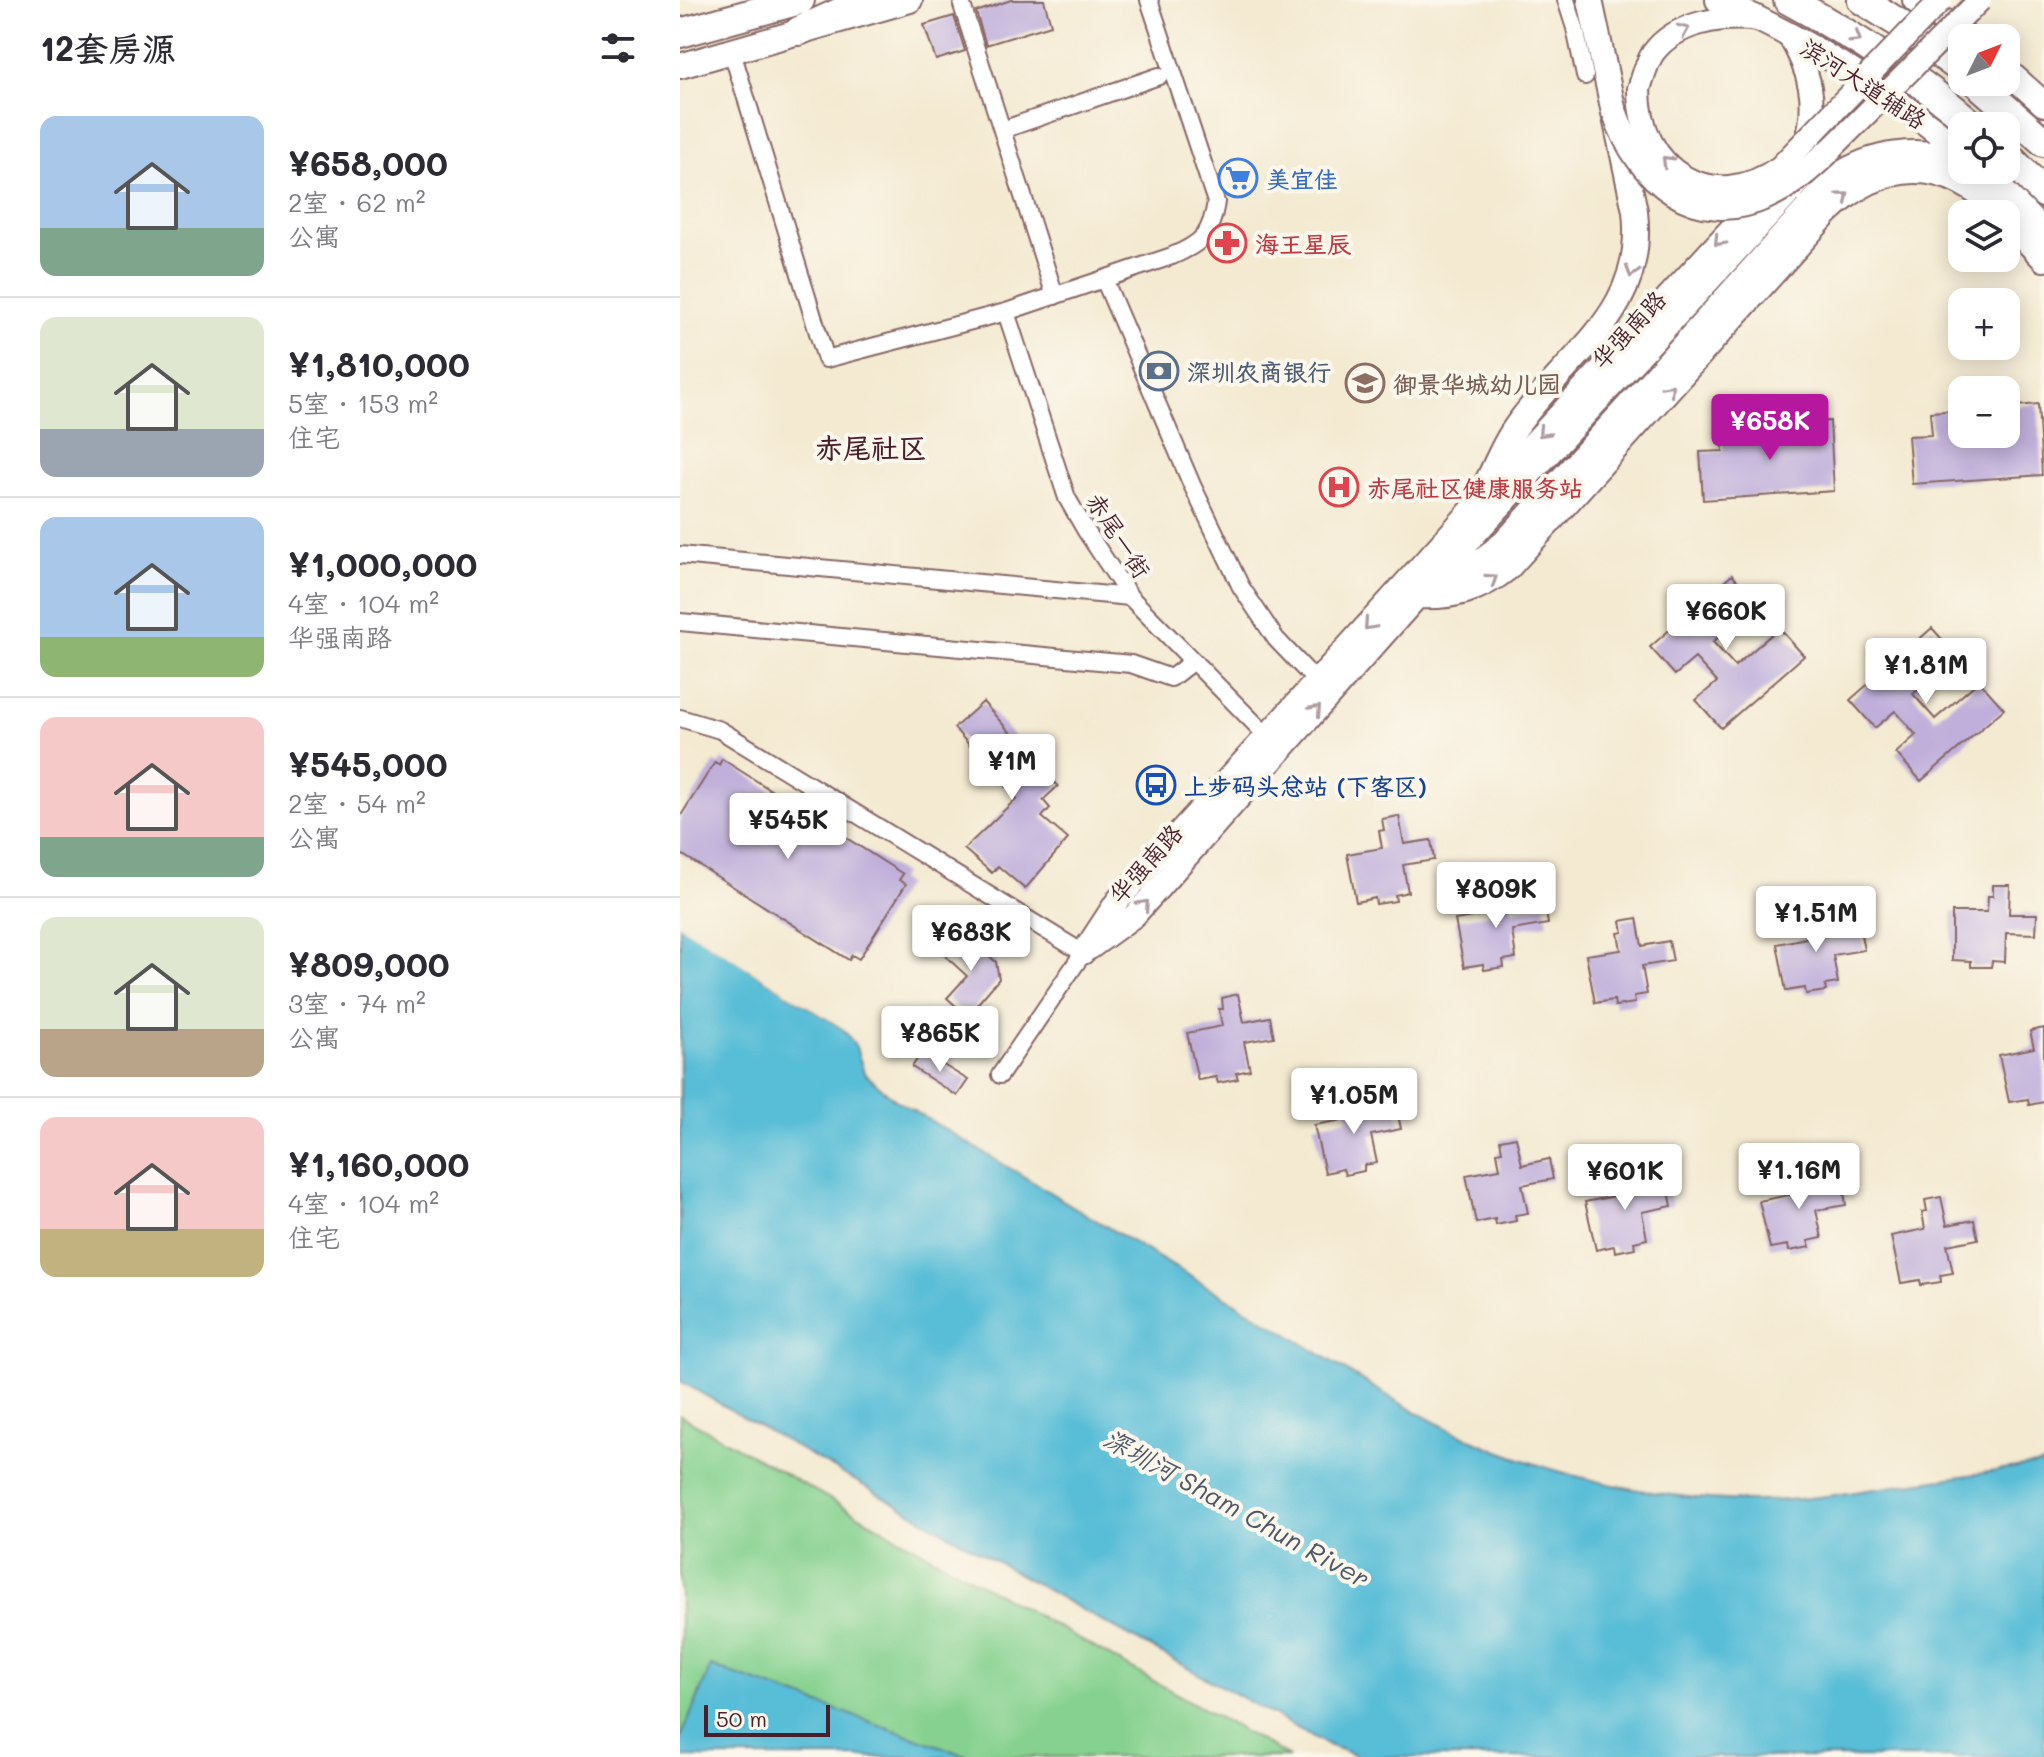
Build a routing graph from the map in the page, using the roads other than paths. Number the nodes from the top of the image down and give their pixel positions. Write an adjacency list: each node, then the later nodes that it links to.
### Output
1 (800, 0): 17 (highway)
2 (867, 0): 16 (highway)
3 (910, 0): 16 (main road)
4 (1149, 0): 39 (street)
5 (1566, 0): 23 (street)
6 (1590, 0): 28 (main road)
7 (1718, 0): 14 (main road, 滨河大道辅路)
8 (1788, 0): 27 (highway, one-way to 27)
9 (1862, 0): 20 (highway)
10 (1915, 0): 15 (main road)
11 (1941, 0): 14 (main road, one-way to 14, bridge)
12 (1980, 0): 32 (main road, 华强南路, bridge)
13 (962, 5): 29 (street)
14 (1763, 20): 18 (main road, 滨河大道辅路)
15 (1948, 24)
16 (799, 31): 19 (main road)
17 (680, 33)
18 (1788, 34): 30 (main road, 滨河大道辅路); 42 (main road, 华强南路, one-way to 42)
19 (732, 52): 21 (main road); 41 (street)
20 (1948, 60)
21 (680, 66)
22 (1159, 76): 29 (street)
23 (1585, 76)
24 (2020, 83): 26 (main road)
25 (1992, 96): 31 (highway)
26 (2044, 104)
27 (1957, 112)
28 (1615, 113): 32 (main road, bridge); 42 (main road, one-way to 42, bridge)
29 (1002, 130): 40 (street)
30 (1948, 141)
31 (2044, 142)
32 (1828, 152): 44 (main road, 华强南路, bridge)
33 (1948, 158): 44 (main road)
34 (2020, 168): 36 (highway)
35 (1992, 193): 37 (main road); 38 (main road); 44 (main road, one-way to 35)
36 (2044, 193)
37 (2044, 233)
38 (2044, 259)
39 (1104, 279): 40 (street); 48 (street)
40 (1055, 296): 41 (street)
41 (1006, 312): 45 (street, 赤尾一街)
42 (1474, 507): 48 (main road, 华强南路, one-way to 48)
43 (680, 555): 45 (street)
44 (1418, 596): 51 (main road, 华强南路, one-way to 44)
45 (1130, 597): 47 (street, 赤尾一街)
46 (680, 622): 47 (street)
47 (1193, 661): 50 (street, 赤尾一街)
48 (1317, 682): 50 (main road, 华强南路)
49 (680, 718): 51 (street)
50 (1268, 737): 51 (main road, 华强南路)
51 (1083, 953): 52 (street)
52 (1000, 1075)

